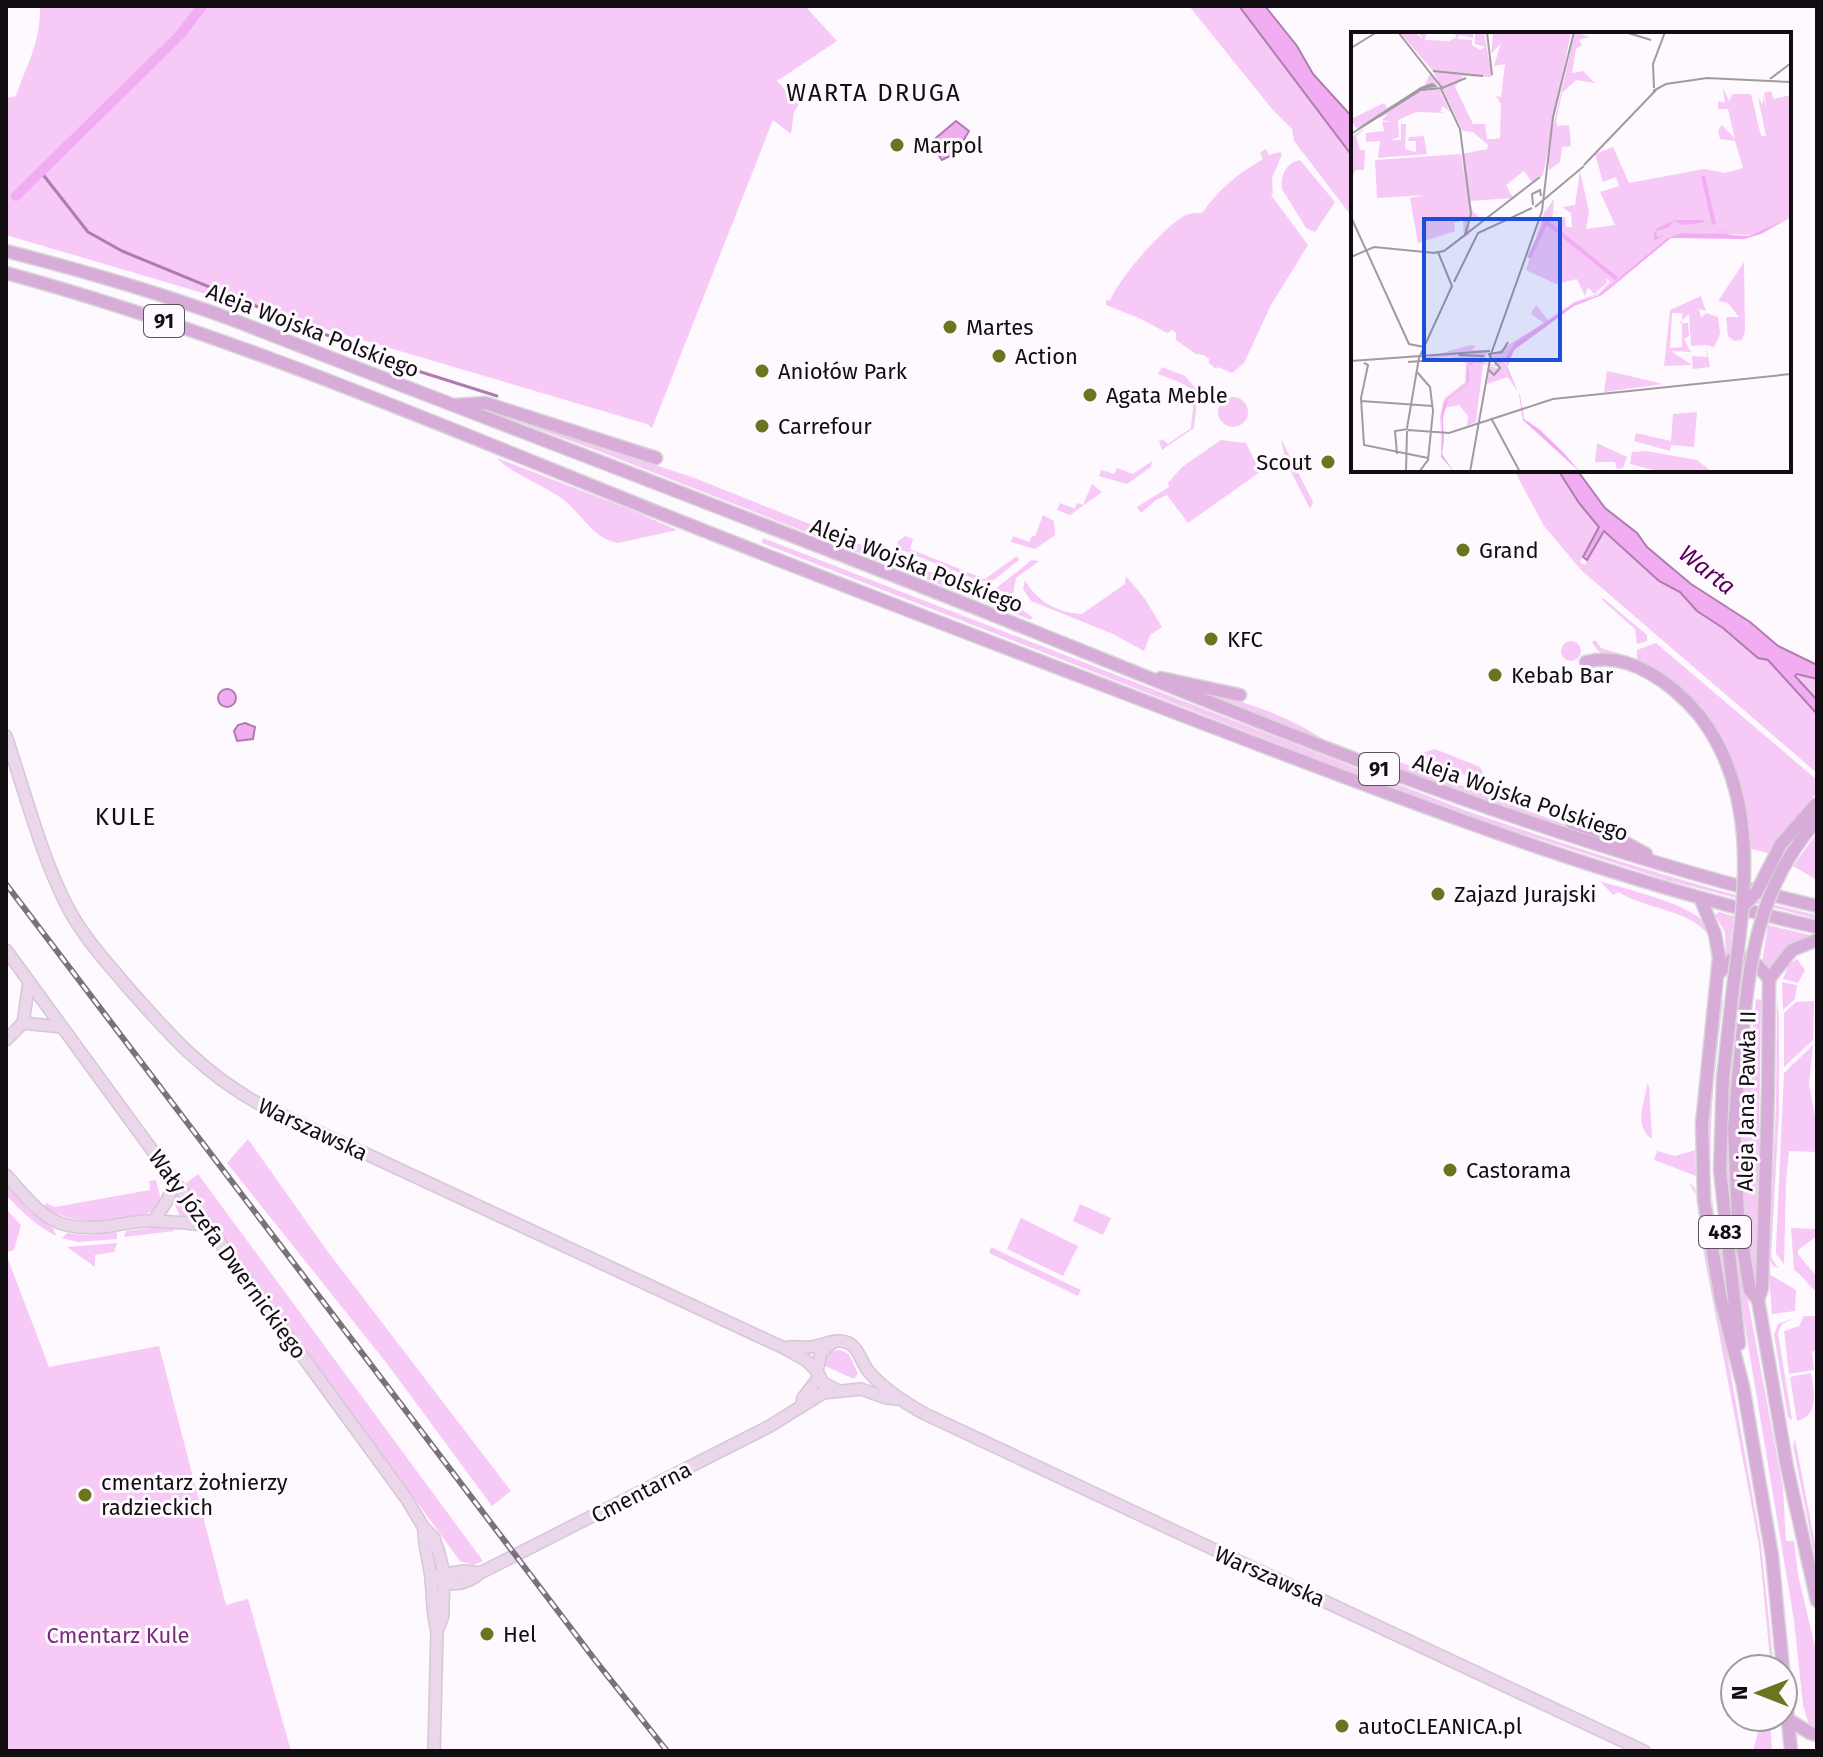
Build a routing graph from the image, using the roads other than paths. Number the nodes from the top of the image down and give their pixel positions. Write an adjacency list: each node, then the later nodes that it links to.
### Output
1 (6, 251): 3 (main road, Aleja Wojska Polskiego / 91)
2 (6, 273): 13 (main road, Aleja Wojska Polskiego / 91)
3 (452, 406): 4 (main road); 6 (main road, Aleja Wojska Polskiego / 91)
4 (656, 458)
5 (1586, 662): 14 (main road, Aleja Jana Pawła II, bridge)
6 (1134, 673): 7 (main road); 12 (main road, Aleja Wojska Polskiego / 91)
7 (1240, 695)
8 (6, 736): 31 (street, Warszawska)
9 (1817, 803): 14 (main road, bridge)
10 (1817, 820): 29 (main road, bridge)
11 (1571, 822): 12 (main road)
12 (1670, 868): 15 (main road, Aleja Wojska Polskiego / 91)
13 (1701, 900): 16 (main road, Aleja Wojska Polskiego / 91); 19 (main road, Aleja Jana Pawła II)
14 (1745, 904): 34 (main road, Aleja Jana Pawła II / 483, bridge)
15 (1817, 906)
16 (1817, 927)
17 (1817, 940): 20 (main road)
18 (6, 950): 21 (street, Wały Józefa Dwernickiego)
19 (1718, 976): 20 (main road); 34 (main road, Aleja Jana Pawła II / 483)
20 (1769, 979): 29 (main road, Aleja Jana Pawła II / 483)
21 (29, 982): 22 (street); 23 (street, Wały Józefa Dwernickiego)
22 (23, 1023): 23 (street); 24 (street)
23 (61, 1027): 26 (street, Wały Józefa Dwernickiego)
24 (6, 1040)
25 (6, 1175): 27 (street)
26 (175, 1179): 27 (street); 28 (street, Wały Józefa Dwernickiego)
27 (154, 1220): 28 (street)
28 (208, 1225): 38 (street, Wały Józefa Dwernickiego)
29 (1758, 1300): 39 (main road, Aleja Jana Pawła II / 483)
30 (835, 1341): 31 (street); 32 (street); 33 (street)
31 (784, 1348): 33 (street, Warszawska)
32 (866, 1368): 35 (street); 36 (street, Warszawska)
33 (818, 1374): 35 (street); 37 (street, Cmentarna)
34 (1743, 1386): 40 (main road, Aleja Jana Pawła II / 483)
35 (843, 1390): 36 (street, Warszawska); 37 (street, Cmentarna)
36 (898, 1399): 44 (street, Warszawska)
37 (801, 1407): 38 (street, Cmentarna)
38 (440, 1578): 43 (street, Wały Józefa Dwernickiego)
39 (1817, 1601)
40 (1782, 1653)
41 (1799, 1726): 42 (main road)
42 (1817, 1735)
43 (434, 1751)
44 (1644, 1751)

